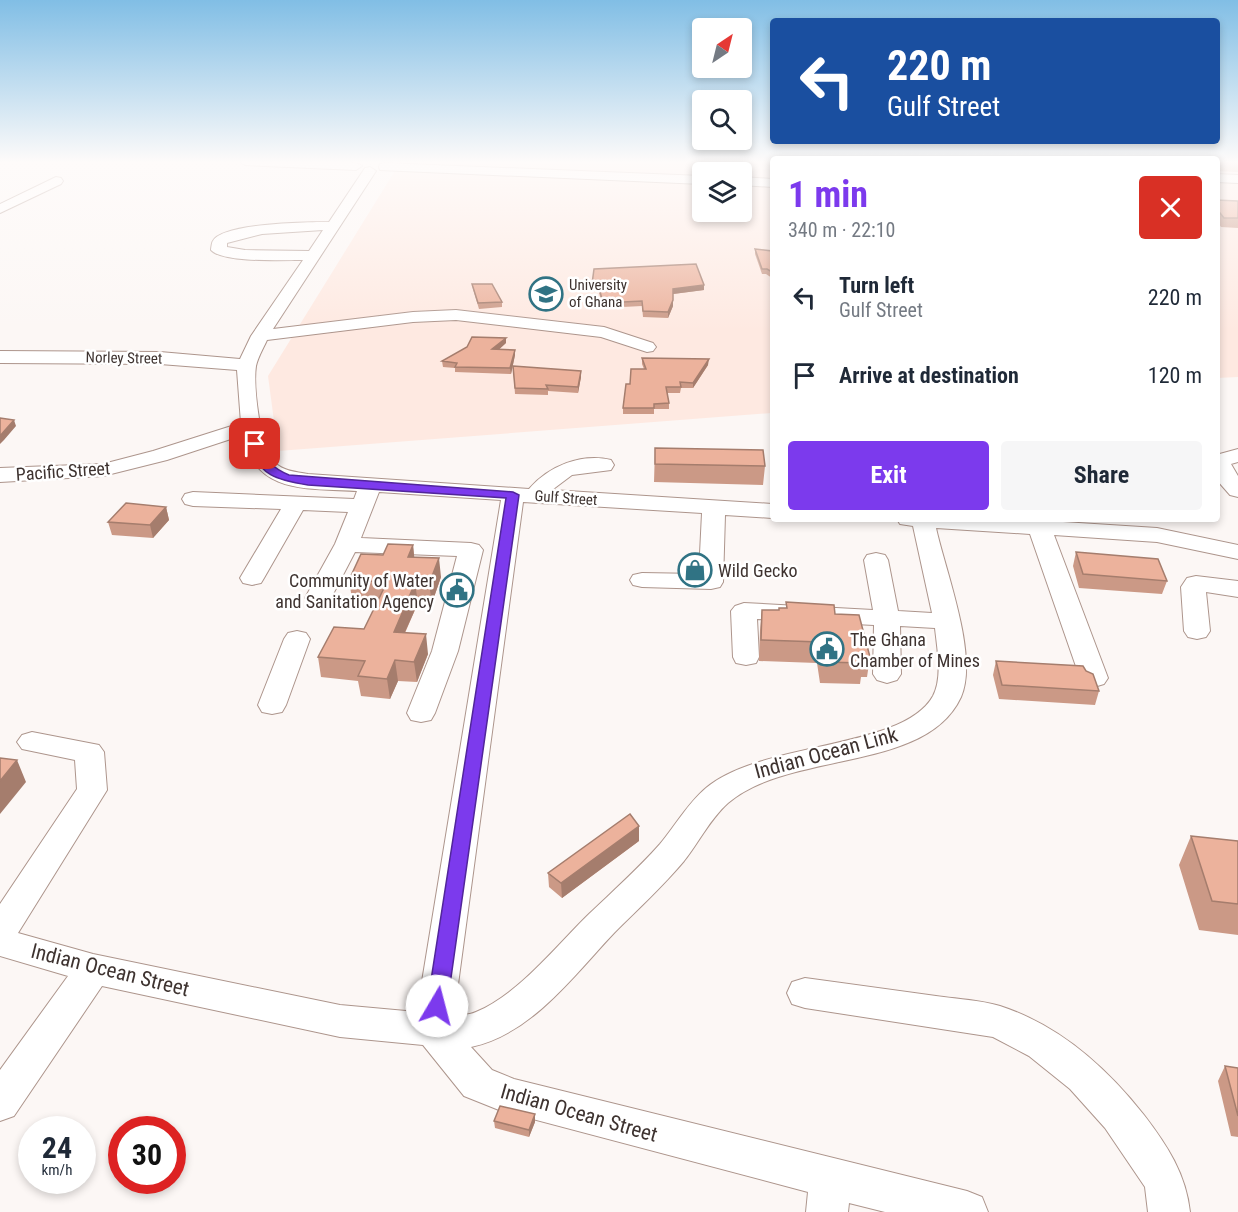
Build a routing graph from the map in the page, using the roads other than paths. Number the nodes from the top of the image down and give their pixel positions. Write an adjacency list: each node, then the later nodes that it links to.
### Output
1 (339, 218): 2 (street, Gulf Street)
2 (333, 226): 3 (street, Gulf Street); 3 (street)
3 (314, 256): 4 (street, Gulf Street)
4 (260, 336): 5 (street); 7 (street, Gulf Street)
5 (647, 347)
6 (0, 357): 7 (street, Norley Street)
7 (247, 365): 8 (street, Gulf Street)
8 (253, 435): 13 (street, Pacific Street); 15 (street, Gulf Street)
9 (1238, 455): 10 (street)
10 (1220, 461)
11 (1220, 464): 14 (street)
12 (603, 465): 16 (street)
13 (0, 475)
14 (1238, 490)
15 (366, 496): 16 (street, Gulf Street); 18 (street); 25 (street)
16 (524, 496): 19 (street, Gulf Street); 46 (street)
17 (193, 499): 18 (street)
18 (296, 503): 28 (street)
19 (714, 508): 20 (street, Gulf Street); 29 (street)
20 (770, 511)
21 (919, 522): 33 (street, Indian Ocean Link)
22 (958, 522): 24 (street)
23 (1134, 526): 24 (street); 26 (street)
24 (1039, 528): 38 (street)
25 (347, 544): 31 (street); 40 (street)
26 (1238, 552)
27 (876, 560): 32 (street)
28 (252, 578)
29 (642, 580)
30 (1238, 589): 34 (street)
31 (318, 598)
32 (887, 618): 33 (street); 36 (street); 37 (street)
33 (946, 621): 46 (street, Indian Ocean Link)
34 (1197, 631)
35 (297, 639): 39 (street)
36 (746, 657)
37 (886, 674)
38 (1094, 678)
39 (273, 705)
40 (421, 713)
41 (32, 742): 42 (street)
42 (0, 932)
43 (0, 942): 44 (street, Indian Ocean Street)
44 (93, 969): 46 (street, Indian Ocean Street); 47 (street)
45 (805, 993): 50 (street)
46 (433, 1030): 48 (street, Indian Ocean Street)
47 (0, 1103)
48 (829, 1195): 49 (street, Indian Ocean Street)
49 (967, 1212)
50 (1169, 1212)

